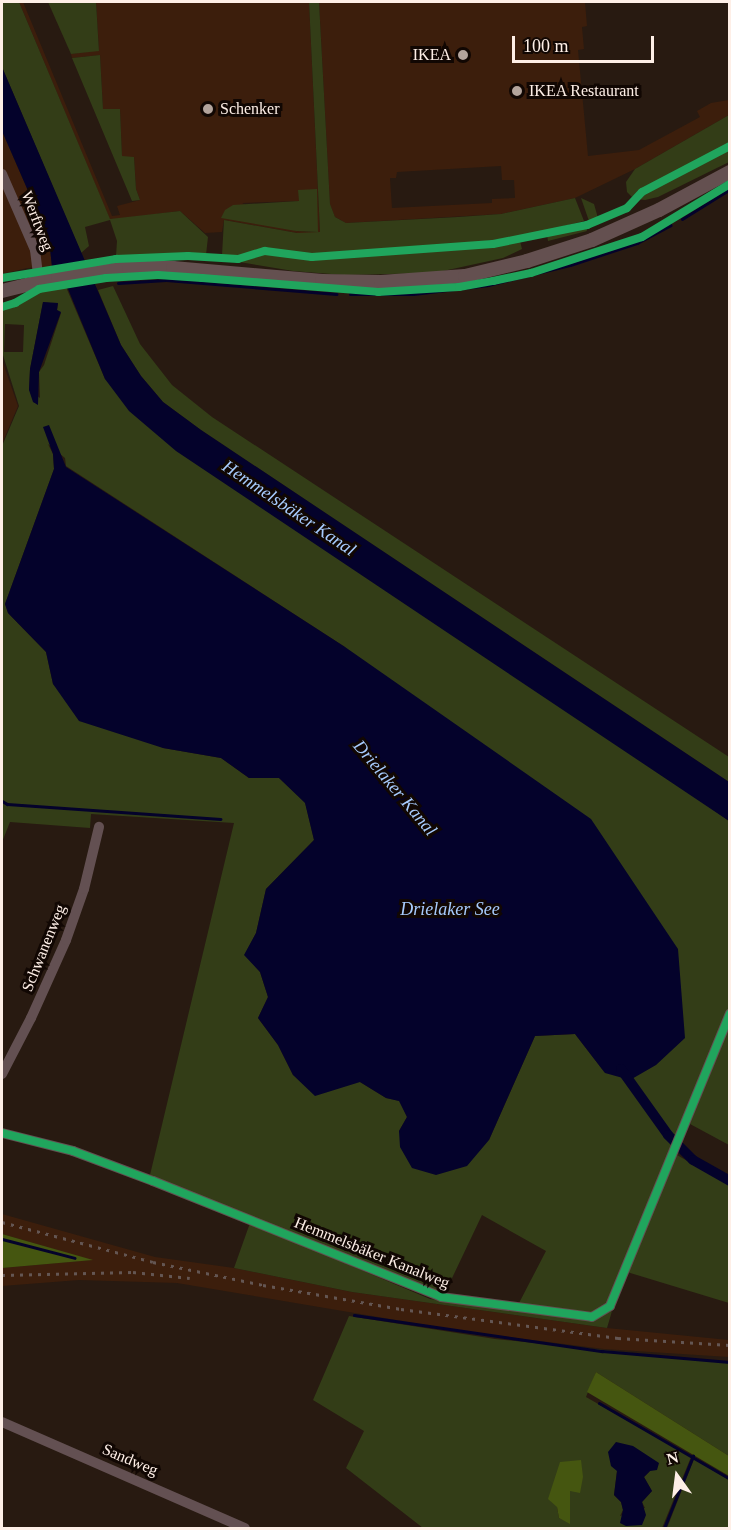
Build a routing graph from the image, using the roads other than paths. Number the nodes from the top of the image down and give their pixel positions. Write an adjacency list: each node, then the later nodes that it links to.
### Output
1 (729, 172): 3 (main road)
2 (2, 174): 3 (street, Werftweg)
3 (39, 281): 4 (main road)
4 (2, 291)
5 (99, 827): 7 (street, Schwanenweg)
6 (729, 1014): 8 (street, Hemmelsbäker Kanalweg)
7 (2, 1074)
8 (2, 1133)
9 (2, 1422): 10 (street, Sandweg)
10 (246, 1528)

